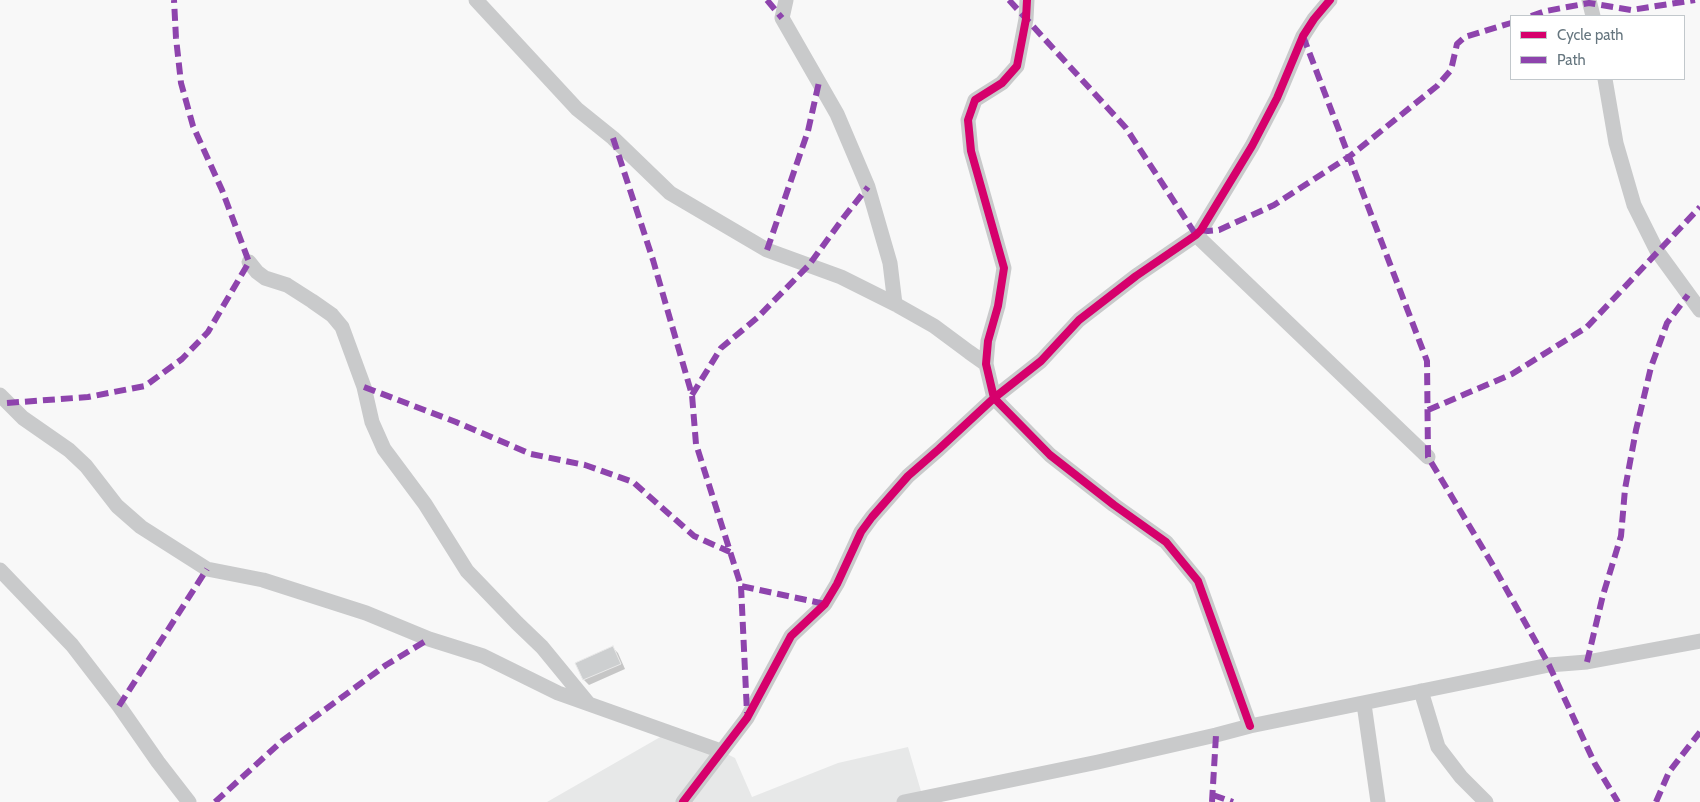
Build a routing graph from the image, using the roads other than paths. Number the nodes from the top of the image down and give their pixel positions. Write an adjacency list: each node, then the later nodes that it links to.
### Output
1 (476, 0): 10 (street)
2 (786, 0): 10 (street)
3 (1026, 0): 12 (street)
4 (1330, 0): 8 (street)
5 (1588, 0): 6 (street)
6 (1593, 15)
7 (1605, 80): 11 (street)
8 (1196, 235): 14 (street); 15 (street)
9 (249, 262): 19 (street)
10 (895, 304): 12 (street)
11 (1700, 310)
12 (986, 364): 14 (street)
13 (0, 395): 19 (street)
14 (994, 398): 21 (street); 22 (street)
15 (1428, 457)
16 (0, 570): 23 (street)
17 (1700, 641): 18 (street)
18 (1420, 691): 20 (street); 27 (street)
19 (588, 703): 22 (street)
20 (1364, 704): 21 (street); 26 (street)
21 (1250, 726): 25 (street)
22 (721, 751): 24 (street)
23 (189, 802)
24 (683, 802)
25 (904, 802)
26 (1378, 802)
27 (1486, 802)

